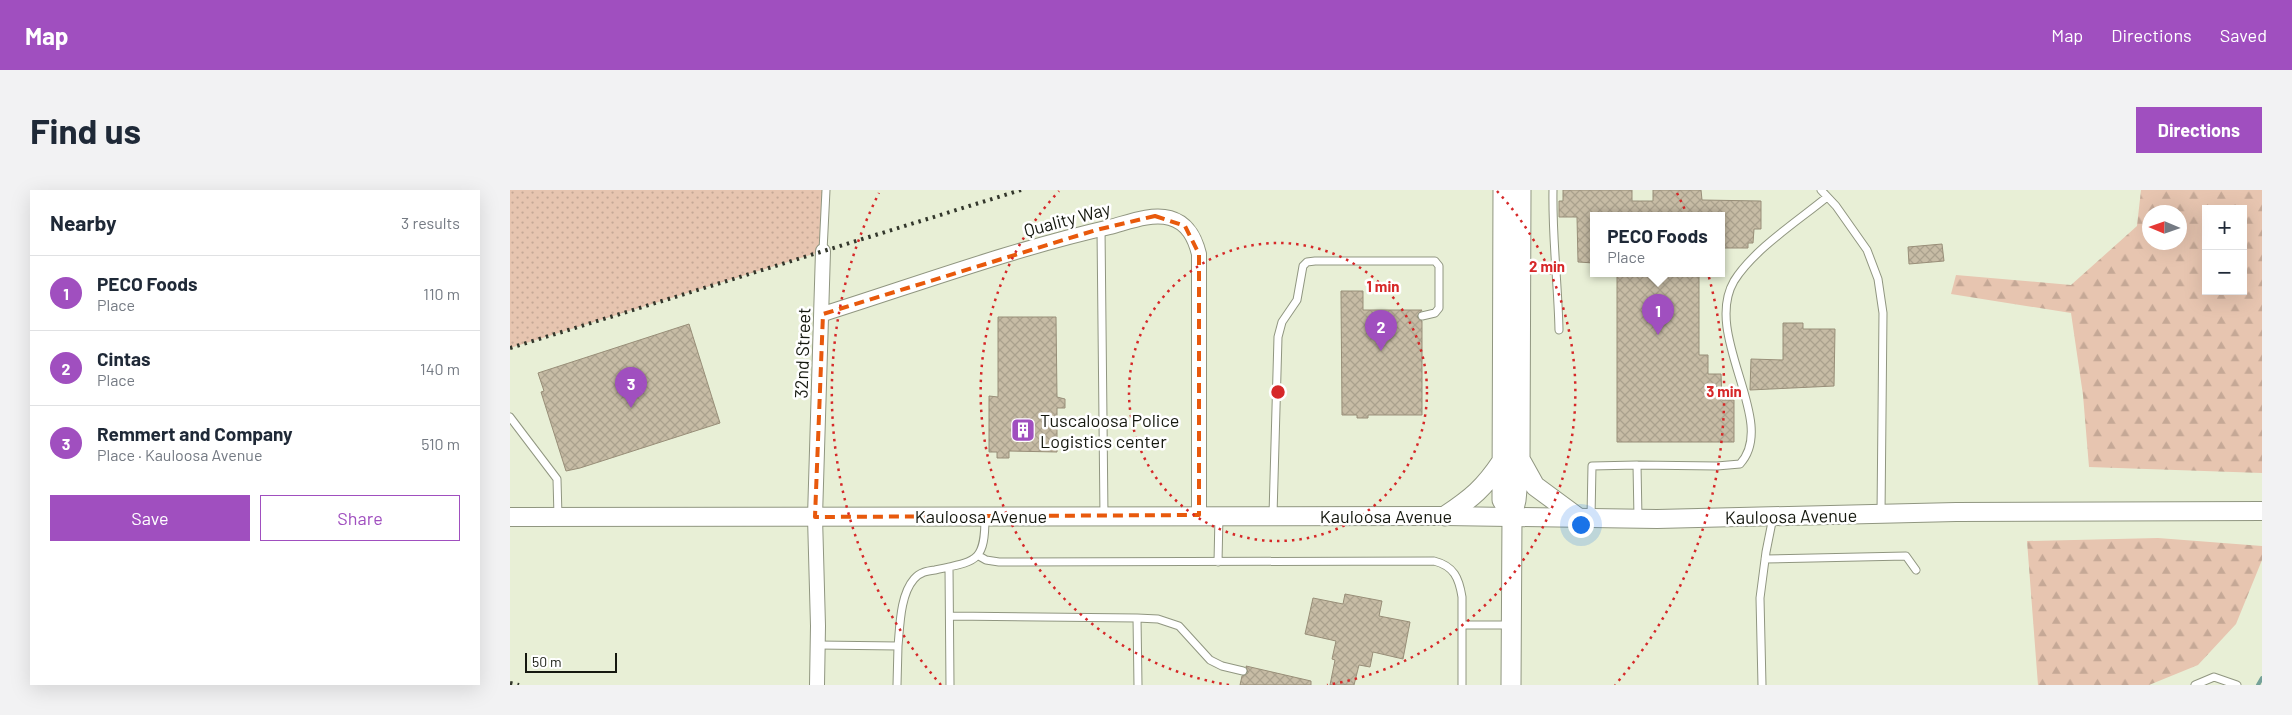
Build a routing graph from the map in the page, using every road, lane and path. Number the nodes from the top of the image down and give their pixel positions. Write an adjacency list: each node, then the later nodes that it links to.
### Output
1 (826, 190): 9 (lane, 32nd Street)
2 (1503, 190): 8 (main road)
3 (1521, 190): 8 (main road)
4 (1553, 190): 12 (lane)
5 (1821, 190): 6 (lane)
6 (1827, 197): 15 (lane); 17 (lane)
7 (1101, 229): 10 (street, Quality Way); 18 (street, Quality Way); 20 (lane)
8 (1512, 239): 14 (main road)
9 (823, 251): 10 (street, 32nd Street)
10 (823, 314): 27 (street, 32nd Street)
11 (1422, 316): 22 (lane)
12 (1559, 330)
13 (510, 416): 26 (lane)
14 (1511, 460): 23 (main road); 28 (main road); 29 (main road)
15 (1637, 466): 29 (lane); 30 (lane)
16 (2262, 511): 17 (street, Kauloosa Avenue)
17 (1881, 514): 24 (street, Kauloosa Avenue)
18 (1199, 515): 20 (street, Kauloosa Avenue); 21 (street, Kauloosa Avenue)
19 (985, 516): 20 (street, Kauloosa Avenue); 27 (street, Kauloosa Avenue); 31 (lane)
20 (1104, 516)
21 (1219, 516): 22 (street, Kauloosa Avenue); 33 (lane)
22 (1273, 516): 23 (street, Kauloosa Avenue)
23 (1445, 516): 28 (street, Kauloosa Avenue)
24 (1773, 516): 30 (street, Kauloosa Avenue); 32 (lane)
25 (510, 517): 26 (street, Kauloosa Avenue)
26 (558, 517): 27 (street, Kauloosa Avenue)
27 (815, 517): 40 (street, 32nd Street)
28 (1512, 517): 29 (street, Kauloosa Avenue); 39 (main road)
29 (1584, 518): 30 (street, Kauloosa Avenue)
30 (1638, 518)
31 (979, 556): 33 (lane); 34 (lane)
32 (1765, 559): 35 (lane); 49 (lane)
33 (1218, 562): 38 (lane)
34 (949, 567): 36 (lane); 41 (lane)
35 (1916, 570)
36 (950, 616): 37 (lane); 45 (lane)
37 (1137, 618): 42 (lane); 46 (lane)
38 (1462, 625): 39 (lane); 47 (lane)
39 (1511, 625): 48 (main road)
40 (818, 645): 41 (lane); 43 (street, 32nd Street)
41 (898, 646): 44 (lane)
42 (1243, 671)
43 (817, 685)
44 (897, 685)
45 (950, 685)
46 (1138, 685)
47 (1462, 685)
48 (1511, 685)
49 (1762, 685)
50 (2196, 685): 51 (lane)
51 (2237, 685)

